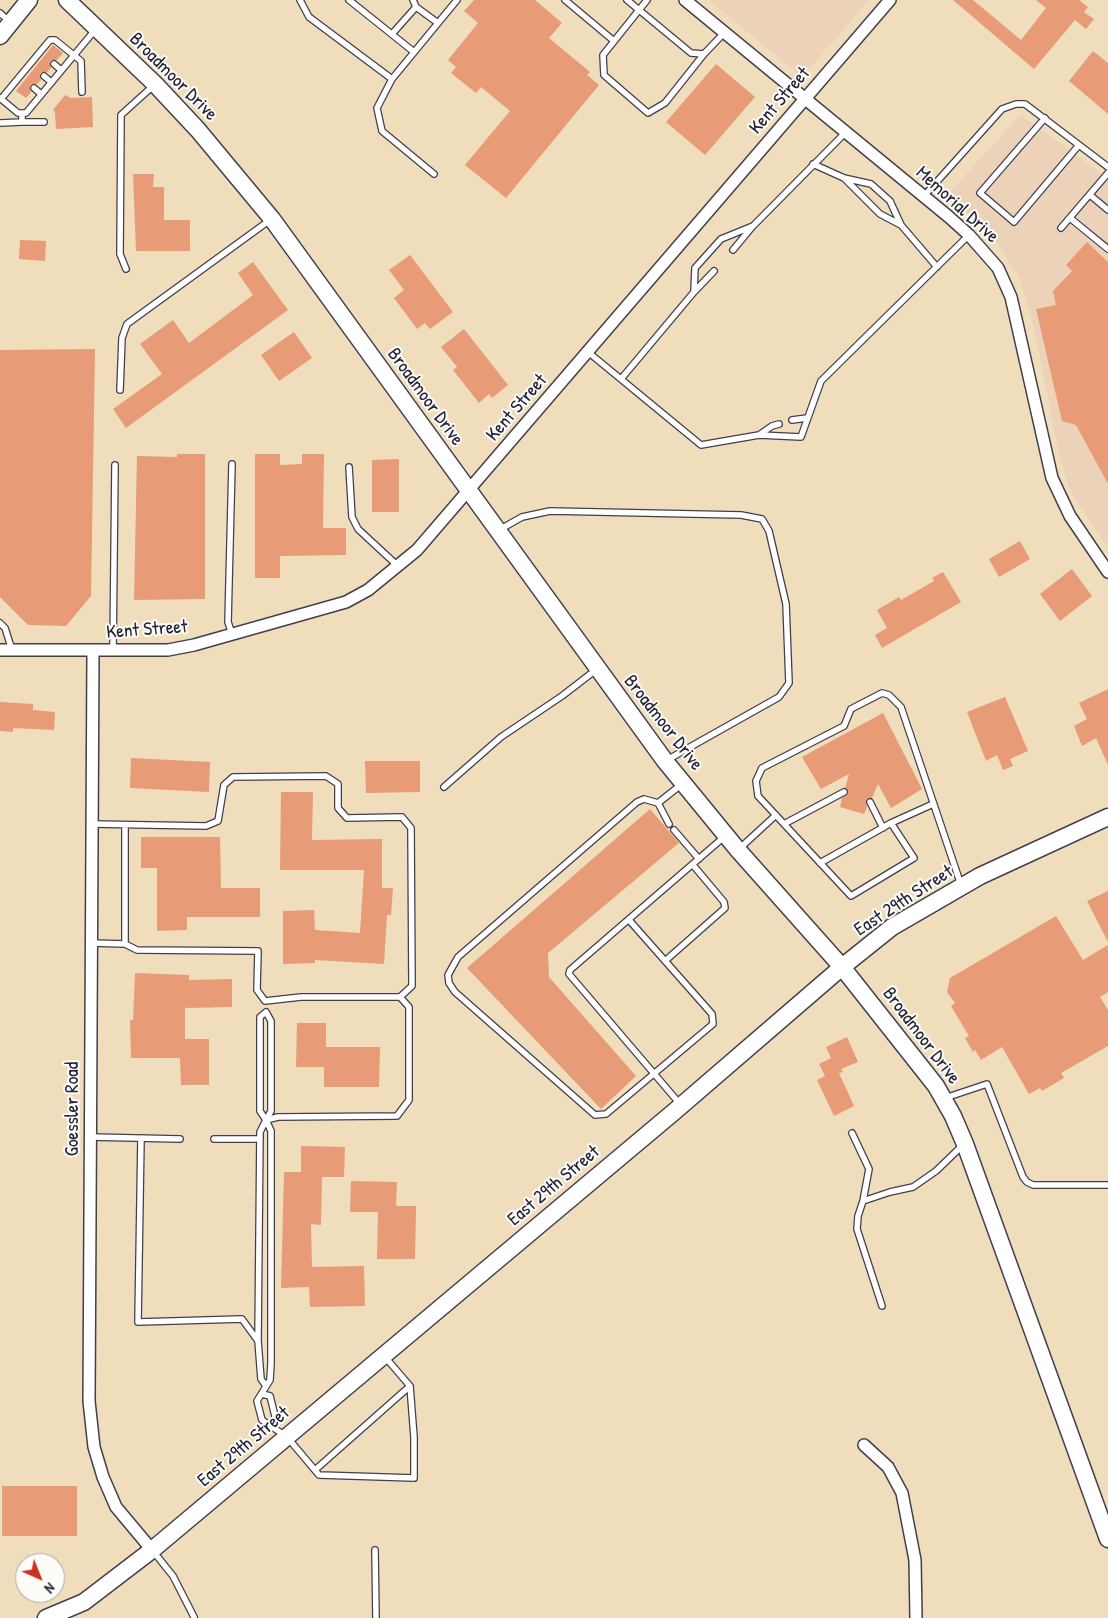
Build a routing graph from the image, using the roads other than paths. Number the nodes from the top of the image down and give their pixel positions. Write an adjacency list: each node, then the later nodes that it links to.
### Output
1 (29, 0): 14 (street)
2 (67, 0): 16 (street, Broadmoor Drive)
3 (300, 0): 27 (lane)
4 (349, 0): 18 (lane)
5 (413, 0): 12 (lane)
6 (457, 0): 15 (lane)
7 (565, 0): 20 (lane)
8 (627, 0): 13 (lane)
9 (647, 0): 13 (lane)
10 (685, 0): 17 (street, Memorial Drive)
11 (890, 0): 34 (street, Kent Street)
12 (416, 7): 15 (lane); 18 (lane)
13 (639, 10): 20 (lane); 22 (lane)
14 (5, 18): 19 (street)
15 (438, 23): 21 (lane)
16 (96, 28): 23 (lane); 29 (street, Broadmoor Drive)
17 (724, 33): 22 (lane); 34 (street, Memorial Drive)
18 (392, 34): 21 (lane)
19 (0, 36)
20 (614, 41): 22 (lane)
21 (414, 52): 27 (lane)
22 (704, 54)
23 (74, 56): 25 (lane); 31 (lane); 33 (lane)
24 (54, 64): 25 (lane)
25 (61, 70): 28 (lane)
26 (44, 76): 28 (lane)
27 (392, 79): 45 (lane)
28 (51, 82): 32 (lane)
29 (155, 84): 51 (street, Broadmoor Drive); 59 (lane)
30 (34, 88): 32 (lane)
31 (82, 92)
32 (41, 94): 35 (lane)
33 (0, 99): 35 (lane)
34 (805, 100): 40 (street, Memorial Drive); 62 (street, Kent Street)
35 (22, 114): 37 (lane)
36 (1045, 118): 41 (lane); 41 (lane); 48 (lane)
37 (22, 122): 38 (lane); 39 (lane)
38 (44, 122)
39 (0, 123)
40 (845, 133): 42 (lane); 48 (street, Memorial Drive)
41 (1080, 145): 43 (lane)
42 (813, 164): 46 (lane); 52 (lane)
43 (1108, 167)
44 (1108, 173): 47 (lane)
45 (434, 174)
46 (844, 178): 53 (lane); 53 (lane)
47 (1090, 195): 49 (lane); 50 (lane)
48 (923, 196): 55 (street, Memorial Drive)
49 (1108, 210)
50 (1070, 218): 54 (lane); 57 (lane)
51 (272, 219): 64 (lane); 72 (street, Broadmoor Drive)
52 (753, 226): 56 (lane); 61 (lane)
53 (901, 226): 58 (lane)
54 (1061, 228)
55 (969, 235): 58 (lane); 75 (street, Memorial Drive)
56 (732, 250)
57 (1108, 250)
58 (937, 267): 65 (lane)
59 (126, 269)
60 (714, 271): 61 (lane)
61 (694, 292): 63 (lane)
62 (588, 352): 63 (lane); 72 (street, Kent Street)
63 (621, 380): 68 (lane)
64 (120, 390)
65 (807, 418): 66 (lane); 68 (lane)
66 (792, 420)
67 (779, 424): 68 (lane)
68 (759, 435)
69 (232, 464): 77 (lane)
70 (115, 465): 81 (lane)
71 (348, 467): 74 (lane)
72 (469, 491): 73 (street, Broadmoor Drive); 74 (street, Kent Street)
73 (497, 531): 82 (street, Broadmoor Drive); 83 (lane)
74 (399, 567): 77 (street, Kent Street)
75 (1108, 572)
76 (0, 623): 79 (lane)
77 (232, 634): 81 (street, Kent Street)
78 (0, 650): 79 (street, Kent Street)
79 (12, 650): 80 (street, Kent Street)
80 (93, 652): 81 (street, Kent Street); 93 (street, Goessler Road)
81 (113, 652)
82 (597, 669): 83 (street, Broadmoor Drive); 85 (lane)
83 (665, 761): 84 (street, Broadmoor Drive)
84 (684, 783): 88 (lane); 99 (street, Broadmoor Drive)
85 (444, 788)
86 (844, 792): 96 (lane)
87 (870, 802): 97 (lane)
88 (658, 803): 95 (lane); 113 (lane)
89 (933, 804): 90 (lane); 92 (lane); 104 (lane)
90 (776, 815): 96 (lane); 100 (lane)
91 (1108, 817): 104 (street, East 29th Street)
92 (891, 823): 97 (lane); 102 (lane)
93 (92, 824): 94 (lane); 106 (street, Goessler Road)
94 (125, 824): 107 (lane); 110 (lane)
95 (669, 824)
96 (784, 824): 102 (lane)
97 (883, 828): 102 (lane)
98 (674, 830): 101 (lane)
99 (726, 836): 100 (street, Broadmoor Drive); 101 (lane)
100 (738, 850): 109 (street, Broadmoor Drive)
101 (699, 860): 103 (lane)
102 (820, 862)
103 (693, 866): 105 (lane); 108 (lane)
104 (961, 887): 109 (street, East 29th Street)
105 (629, 920): 108 (lane); 113 (lane)
106 (91, 943): 107 (lane); 118 (street, Goessler Road)
107 (125, 944): 111 (lane)
108 (665, 961): 113 (lane)
109 (842, 967): 114 (street, Broadmoor Drive); 115 (street, East 29th Street)
110 (400, 997): 111 (lane); 116 (lane)
111 (265, 1001): 112 (lane)
112 (266, 1012): 116 (lane); 116 (lane)
113 (655, 1075): 115 (lane)
114 (944, 1099): 123 (street, Broadmoor Drive); 124 (lane)
115 (681, 1106): 128 (street, East 29th Street)
116 (266, 1120): 122 (lane); 129 (lane)
117 (852, 1133): 125 (lane)
118 (90, 1137): 119 (lane); 137 (street, Goessler Road)
119 (141, 1138): 120 (lane); 127 (lane)
120 (180, 1139)
121 (214, 1139): 122 (lane)
122 (260, 1139): 127 (lane)
123 (965, 1144): 125 (lane); 136 (street, Broadmoor Drive)
124 (1108, 1185)
125 (863, 1201): 126 (lane)
126 (882, 1306)
127 (258, 1341): 129 (lane)
128 (384, 1355): 130 (lane); 133 (street, East 29th Street)
129 (266, 1386): 131 (lane)
130 (410, 1386): 135 (lane); 135 (lane)
131 (262, 1394): 132 (lane); 132 (lane)
132 (273, 1426): 133 (lane)
133 (287, 1437): 135 (lane); 137 (street, East 29th Street)
134 (864, 1445): 142 (street)
135 (315, 1470)
136 (1108, 1538)
137 (152, 1550): 139 (lane); 140 (street, East 29th Street)
138 (376, 1550): 141 (lane)
139 (194, 1617)
140 (46, 1618)
141 (376, 1618)
142 (916, 1618)

